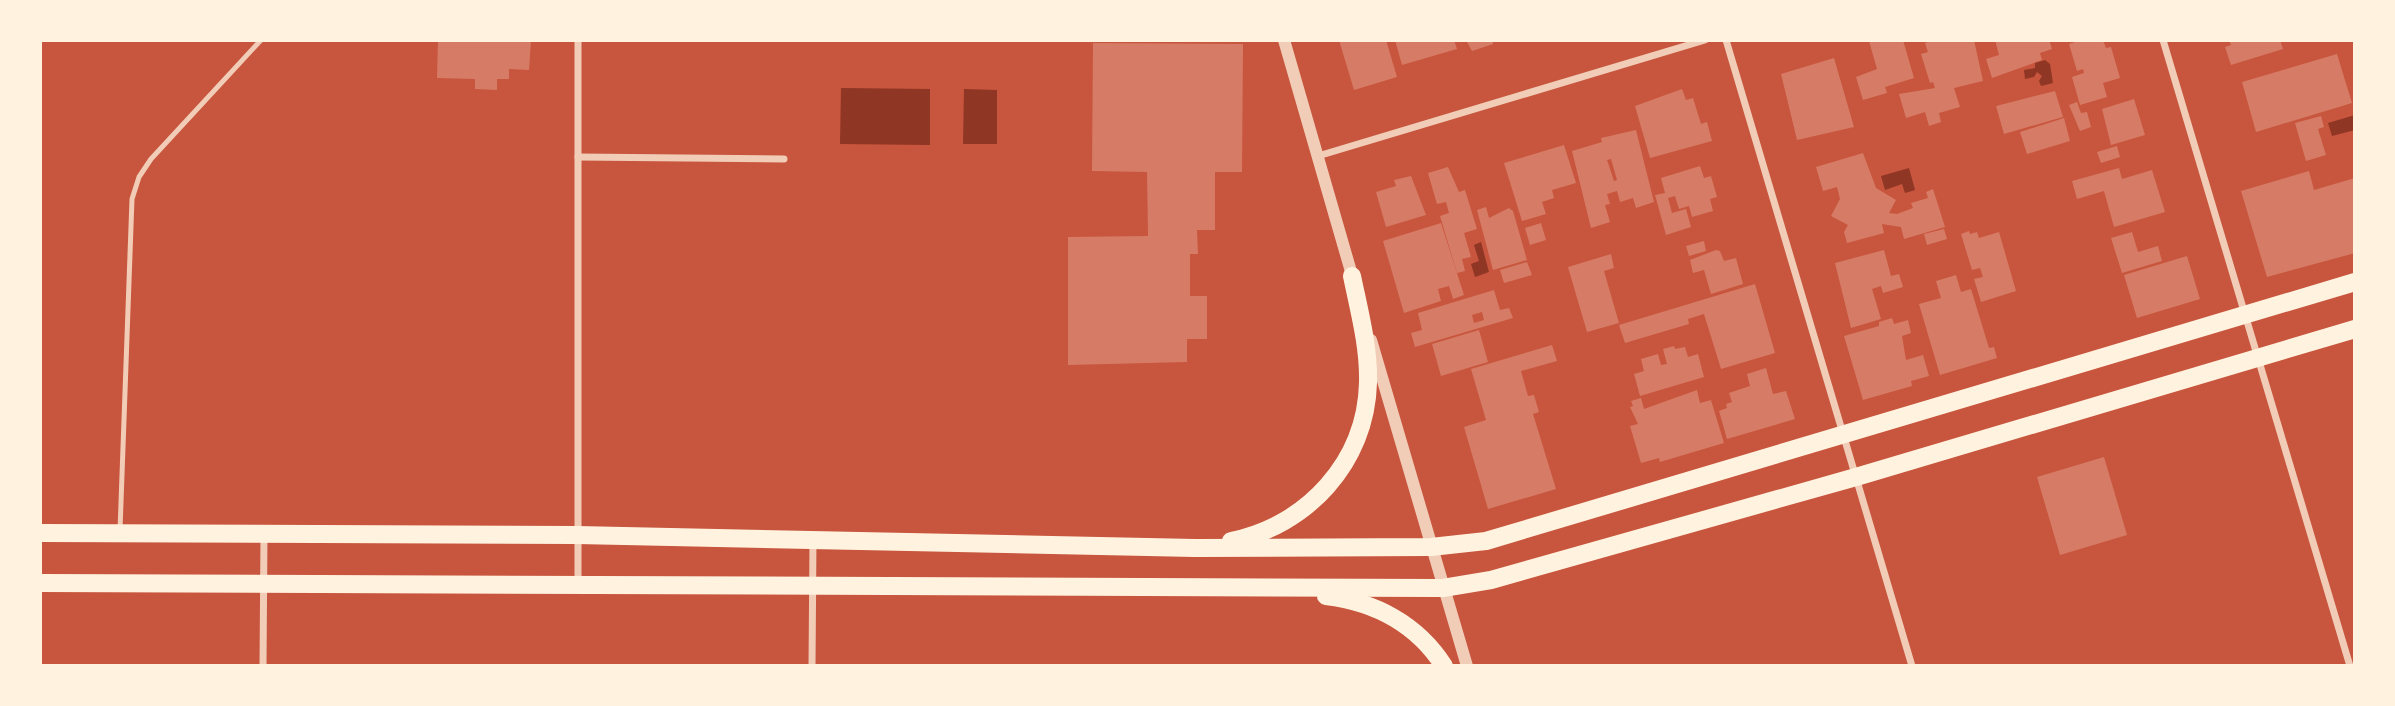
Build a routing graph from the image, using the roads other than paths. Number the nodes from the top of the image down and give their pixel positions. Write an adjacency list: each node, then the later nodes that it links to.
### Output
1 (261, 40): 18 (lane)
2 (578, 40): 8 (street)
3 (1284, 40): 7 (street)
4 (1705, 40): 7 (street)
5 (1726, 40): 15 (street)
6 (2163, 40): 12 (street)
7 (1318, 156): 10 (street)
8 (578, 157): 9 (street); 20 (street)
9 (784, 159)
10 (1352, 276): 22 (street); 23 (main road)
11 (2355, 282): 12 (main road)
12 (2244, 315): 14 (street); 15 (main road)
13 (2355, 329): 14 (main road)
14 (2257, 358): 16 (main road); 35 (street)
15 (1843, 435): 16 (street); 22 (main road)
16 (1856, 477): 29 (main road); 34 (street)
17 (40, 533): 18 (main road)
18 (120, 534): 19 (main road)
19 (264, 534): 20 (main road); 25 (street)
20 (577, 535): 21 (main road); 26 (street)
21 (813, 540): 23 (main road); 27 (street)
22 (1431, 547): 23 (main road); 29 (street)
23 (1195, 548)
24 (40, 583): 25 (main road)
25 (263, 584): 26 (main road); 30 (street)
26 (578, 585): 27 (main road)
27 (813, 585): 28 (main road); 31 (street)
28 (1222, 587): 29 (main road); 32 (main road)
29 (1443, 588): 33 (street)
30 (263, 666)
31 (813, 666)
32 (1444, 666)
33 (1466, 666)
34 (1912, 666)
35 (2350, 666)

